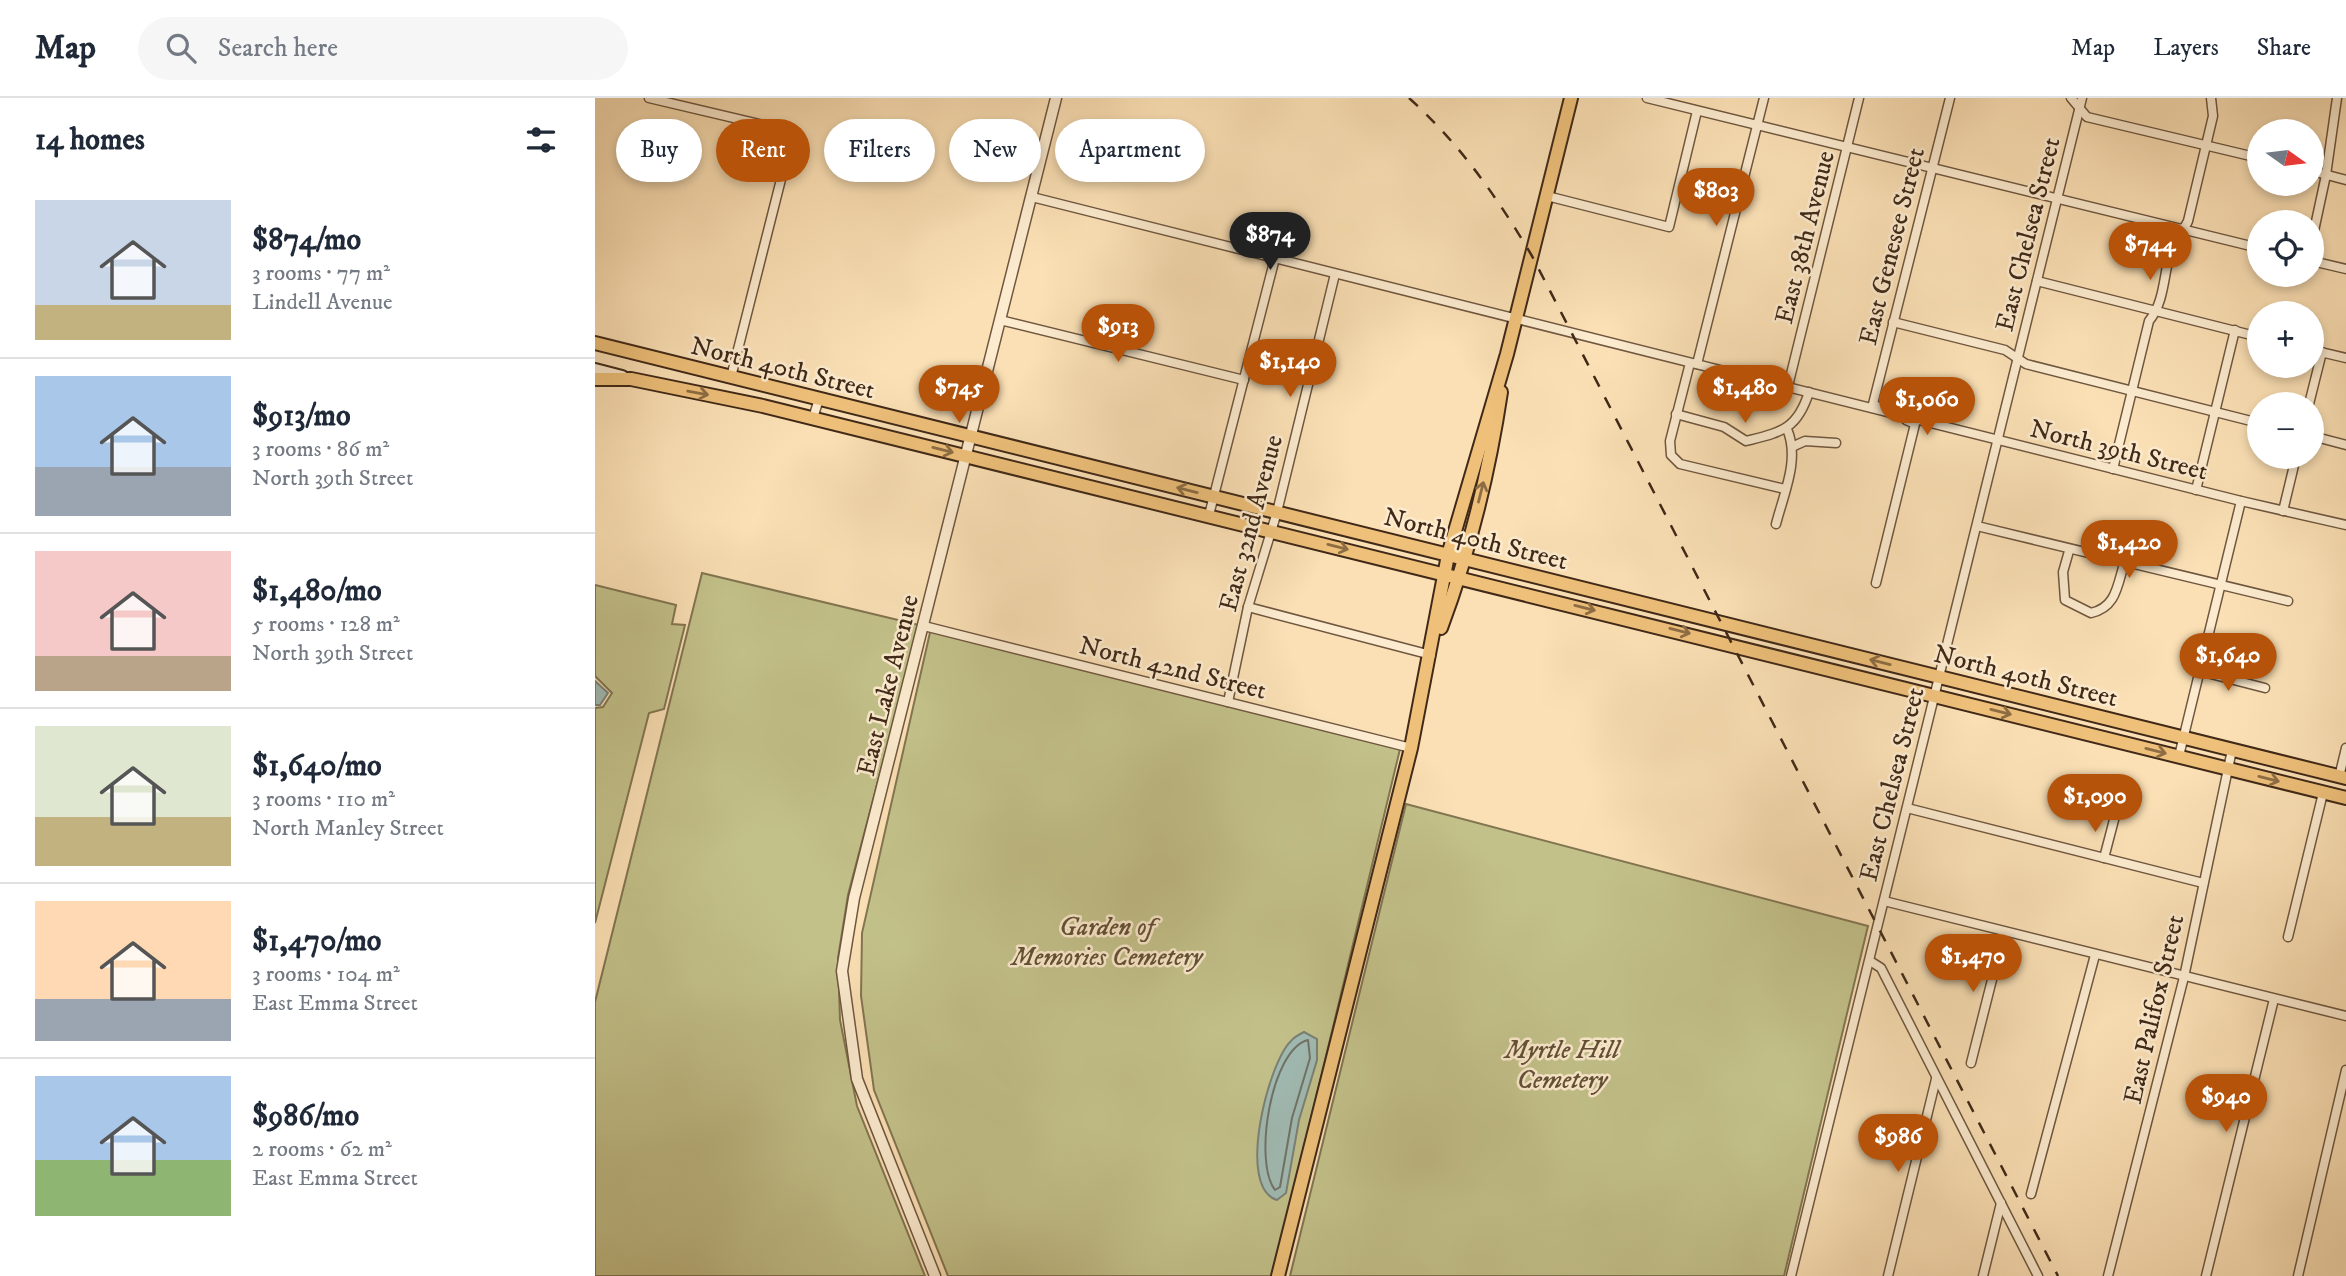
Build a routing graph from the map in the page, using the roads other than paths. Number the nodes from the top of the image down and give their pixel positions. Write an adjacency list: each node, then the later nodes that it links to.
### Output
1 (649, 98): 45 (street)
2 (1056, 98): 22 (street, East Lake Avenue)
3 (1571, 98): 21 (main road)
4 (1647, 98): 13 (street)
5 (1764, 98): 14 (street)
6 (1859, 98): 16 (street, East 38th Avenue)
7 (1951, 98): 18 (street, East Genesee Street)
8 (2071, 98): 12 (street)
9 (2082, 98): 12 (street, East Chelsea Street)
10 (2211, 98): 15 (street)
11 (2342, 98): 19 (street)
12 (2079, 108): 15 (street); 23 (street, East Chelsea Street)
13 (1697, 111): 14 (street); 21 (street)
14 (1756, 125): 16 (street); 43 (street)
15 (2206, 145): 17 (street); 25 (street)
16 (1848, 148): 18 (street); 49 (street, East 38th Avenue)
17 (2247, 155)
18 (1932, 167): 23 (street); 35 (street, East Genesee Street)
19 (2326, 175): 20 (street); 24 (street)
20 (2346, 180)
21 (1547, 196): 33 (main road)
22 (1032, 197): 27 (street, North 39th Street); 34 (street, East Lake Avenue)
23 (2057, 199): 25 (street); 31 (street, East Chelsea Street)
24 (2318, 210)
25 (2185, 230): 26 (street); 32 (street)
26 (2247, 245)
27 (1275, 258): 30 (street, North 39th Street); 48 (street)
28 (2324, 264): 29 (street)
29 (2346, 269)
30 (1335, 274): 33 (street, North 39th Street); 75 (street, East 32nd Avenue)
31 (2037, 281): 32 (street); 42 (street, East Chelsea Street)
32 (2157, 311): 36 (street); 51 (street)
33 (1517, 317): 40 (main road); 43 (street, North 39th Street)
34 (1000, 320): 48 (street); 59 (street, East Lake Avenue)
35 (1893, 322): 42 (street); 55 (street, East Genesee Street)
36 (2235, 330): 37 (street); 53 (street)
37 (2247, 334)
38 (595, 343): 45 (main road, North 40th Street)
39 (2324, 352): 41 (street)
40 (1507, 354): 82 (main road); 83 (main road, one-way to 40)
41 (2346, 358)
42 (2018, 361): 51 (street); 61 (street, East Chelsea Street)
43 (1693, 364): 49 (street, North 39th Street); 54 (street)
44 (595, 370): 47 (main road, North 40th Street)
45 (731, 377): 52 (main road, North 40th Street)
46 (595, 379): 47 (main road)
47 (631, 379): 56 (main road, North 40th Street, one-way to 56)
48 (1244, 380): 72 (street)
49 (1788, 386): 50 (street, North 39th Street)
50 (1809, 392): 55 (street, North 39th Street); 58 (street)
51 (2132, 392): 53 (street); 67 (street)
52 (819, 399): 56 (street); 59 (main road, North 40th Street)
53 (2215, 413): 57 (street); 71 (street)
54 (1677, 414): 58 (street); 70 (street)
55 (1894, 414): 61 (street, North 39th Street); 87 (street, East Genesee Street)
56 (814, 418): 65 (main road, North 40th Street, one-way to 65)
57 (2247, 421)
58 (1787, 429): 64 (street)
59 (971, 438): 65 (street, East Lake Avenue); 66 (main road, North 40th Street)
60 (2324, 439): 63 (street)
61 (1999, 440): 67 (street, North 39th Street); 79 (street, East Chelsea Street)
62 (1836, 443): 64 (street)
63 (2346, 445)
64 (1794, 446): 70 (street)
65 (966, 456): 69 (main road, North 40th Street); 93 (street, East Lake Avenue)
66 (1094, 467): 69 (street); 72 (main road, North 40th Street, one-way to 66)
67 (2113, 469): 71 (street, North 39th Street)
68 (2293, 469): 74 (street)
69 (1090, 486): 76 (main road, North 40th Street)
70 (1785, 489): 77 (street)
71 (2196, 490): 73 (street, North 39th Street)
72 (1214, 497): 75 (main road, North 40th Street); 76 (street)
73 (2241, 501): 74 (street, North 39th Street); 88 (street)
74 (2283, 511): 78 (street, North 39th Street)
75 (1277, 512): 80 (street, East 32nd Avenue); 82 (main road, North 40th Street)
76 (1209, 515): 80 (main road, North 40th Street)
77 (1776, 524)
78 (2346, 525)
79 (1977, 527): 81 (street); 98 (street, East Chelsea Street)
80 (1272, 531): 85 (main road, North 40th Street, one-way to 85); 91 (street, East 32nd Avenue)
81 (2069, 551): 84 (street); 84 (street)
82 (1448, 555): 83 (main road, North 40th Street); 85 (main road)
83 (1464, 558): 86 (main road); 89 (main road, North 40th Street)
84 (2124, 564): 88 (street)
85 (1445, 573): 86 (main road, North 40th Street); 95 (main road)
86 (1458, 576): 92 (main road, North 40th Street, one-way to 92); 95 (main road)
87 (1876, 583)
88 (2219, 586): 90 (street); 97 (street)
89 (1618, 597): 92 (street); 94 (main road, North 40th Street)
90 (2288, 601)
91 (1248, 607): 95 (street); 101 (street, East 32nd Avenue)
92 (1614, 615): 96 (main road, North 40th Street, one-way to 96)
93 (924, 626): 101 (street, North 42nd Street); 132 (street, East Lake Avenue)
94 (1788, 639): 96 (street); 98 (main road, North 40th Street, one-way to 94)
95 (1431, 655): 107 (main road)
96 (1783, 658): 100 (main road, North 40th Street)
97 (2199, 671): 99 (street); 105 (street)
98 (1939, 677): 100 (street, East Chelsea Street); 102 (main road, North 40th Street)
99 (2265, 688)
100 (1934, 696): 104 (main road, North 40th Street, one-way to 104); 115 (street, East Chelsea Street)
101 (1228, 702): 107 (street, North 42nd Street)
102 (2065, 708): 103 (main road, North 40th Street); 104 (street)
103 (2137, 726): 105 (main road, North 40th Street); 106 (street)
104 (2061, 727): 106 (main road, North 40th Street)
105 (2184, 738): 109 (main road, North 40th Street); 110 (street)
106 (2133, 745): 110 (main road, North 40th Street, one-way to 110)
107 (1411, 748): 133 (main road)
108 (2346, 748): 112 (street)
109 (2232, 750): 111 (street, East Palifox Street); 112 (main road, North 40th Street)
110 (2179, 756): 111 (main road, North 40th Street)
111 (2227, 769): 113 (main road, North 40th Street, one-way to 113); 118 (street, East Palifox Street)
112 (2342, 778)
113 (2323, 793): 114 (main road, North 40th Street); 121 (street)
114 (2346, 798)
115 (1907, 808): 117 (street); 119 (street, East Chelsea Street)
116 (2115, 816): 117 (street)
117 (2104, 858): 118 (street)
118 (2203, 883): 124 (street, East Palifox Street)
119 (1884, 901): 120 (street); 123 (street, East Chelsea Street)
120 (2004, 932): 122 (street); 127 (street)
121 (2288, 937)
122 (2095, 955): 124 (street); 130 (street)
123 (1870, 961): 129 (street); 134 (street, East Chelsea Street)
124 (2185, 977): 125 (street); 138 (street, East Palifox Street)
125 (2274, 999): 126 (street); 139 (street)
126 (2346, 1016)
127 (1971, 1063)
128 (2346, 1070): 140 (street)
129 (1936, 1079): 131 (street); 135 (street)
130 (2031, 1194)
131 (2001, 1203): 136 (street); 137 (street)
132 (935, 1276)
133 (1278, 1276)
134 (1791, 1276)
135 (1888, 1276)
136 (1983, 1276)
137 (2039, 1276)
138 (2108, 1276)
139 (2206, 1276)
140 (2298, 1276)

